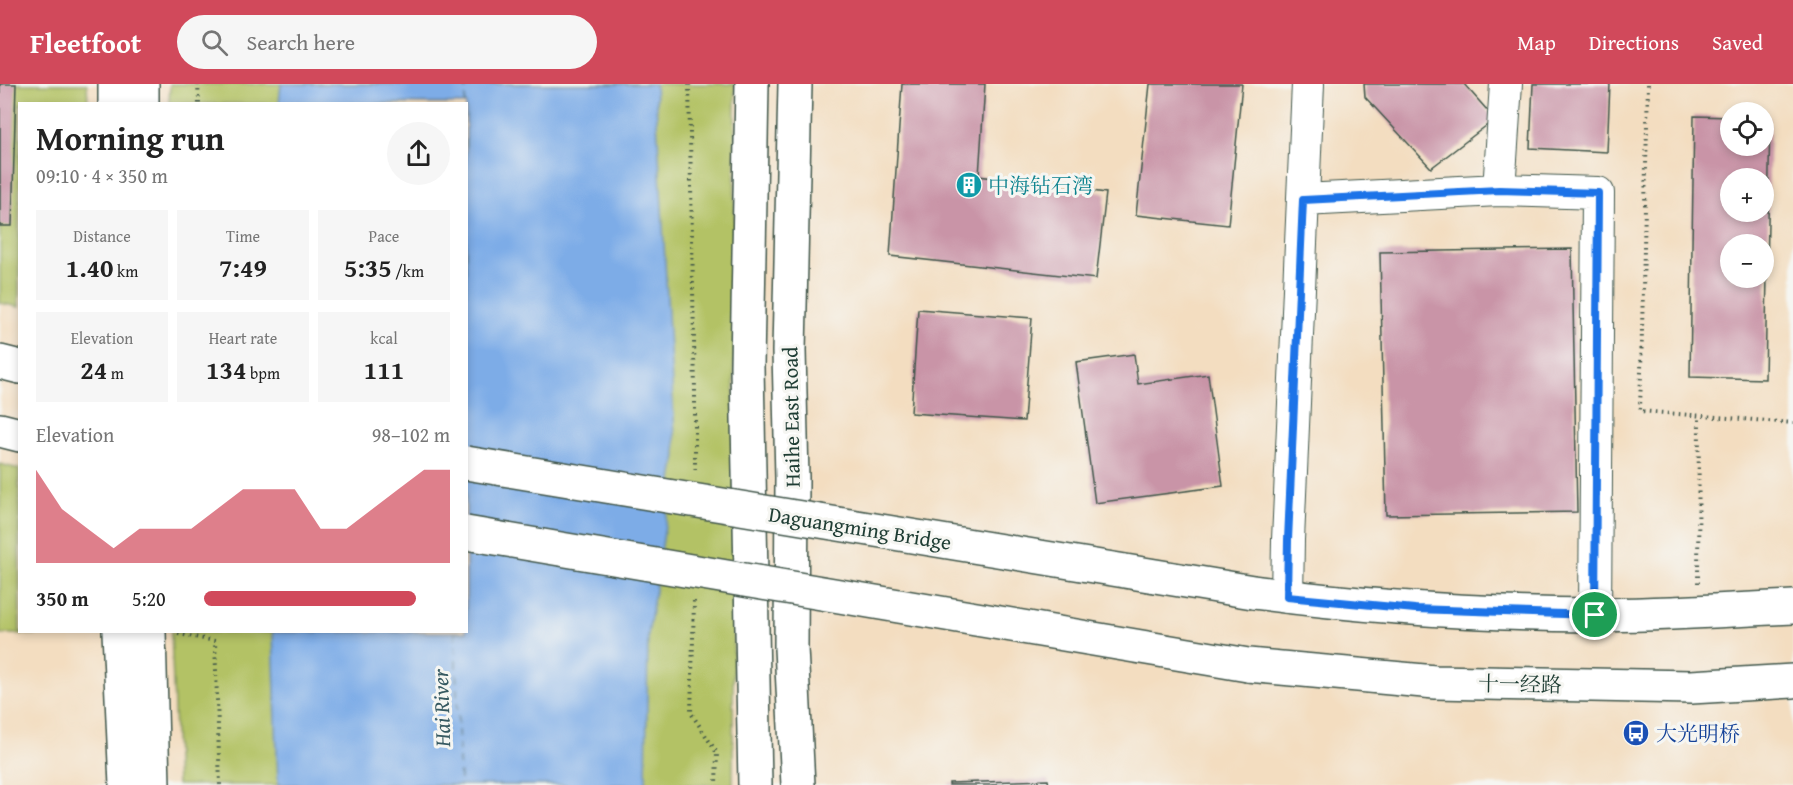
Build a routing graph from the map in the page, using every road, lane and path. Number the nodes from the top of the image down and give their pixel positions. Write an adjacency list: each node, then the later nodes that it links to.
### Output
1 (115, 84): 10 (main road)
2 (142, 84): 11 (main road)
3 (198, 84): 12 (path)
4 (689, 84): 22 (path)
5 (752, 84): 37 (main road, Haihe East Road)
6 (795, 84): 38 (main road, Haihe East Road)
7 (1308, 84): 14 (street)
8 (1506, 84): 13 (street)
9 (1648, 84): 17 (path)
10 (115, 102)
11 (142, 102)
12 (199, 102)
13 (1499, 190): 14 (street); 28 (street)
14 (1303, 200): 25 (street)
15 (0, 362): 16 (main road)
16 (18, 366)
17 (1699, 416): 18 (path); 27 (path)
18 (1793, 423)
19 (0, 430): 20 (main road)
20 (18, 434)
21 (468, 463): 25 (main road, Daguangming Bridge, bridge)
22 (695, 475)
23 (468, 532): 32 (main road, 十一经路, bridge)
24 (694, 595): 36 (path)
25 (1287, 597): 28 (main road)
26 (1793, 607): 27 (main road)
27 (1698, 612): 28 (main road)
28 (1595, 615)
29 (119, 633): 33 (main road)
30 (149, 633): 34 (main road)
31 (177, 633): 35 (path)
32 (1793, 681)
33 (126, 785)
34 (153, 785)
35 (220, 785)
36 (716, 785)
37 (755, 785)
38 (798, 785)

